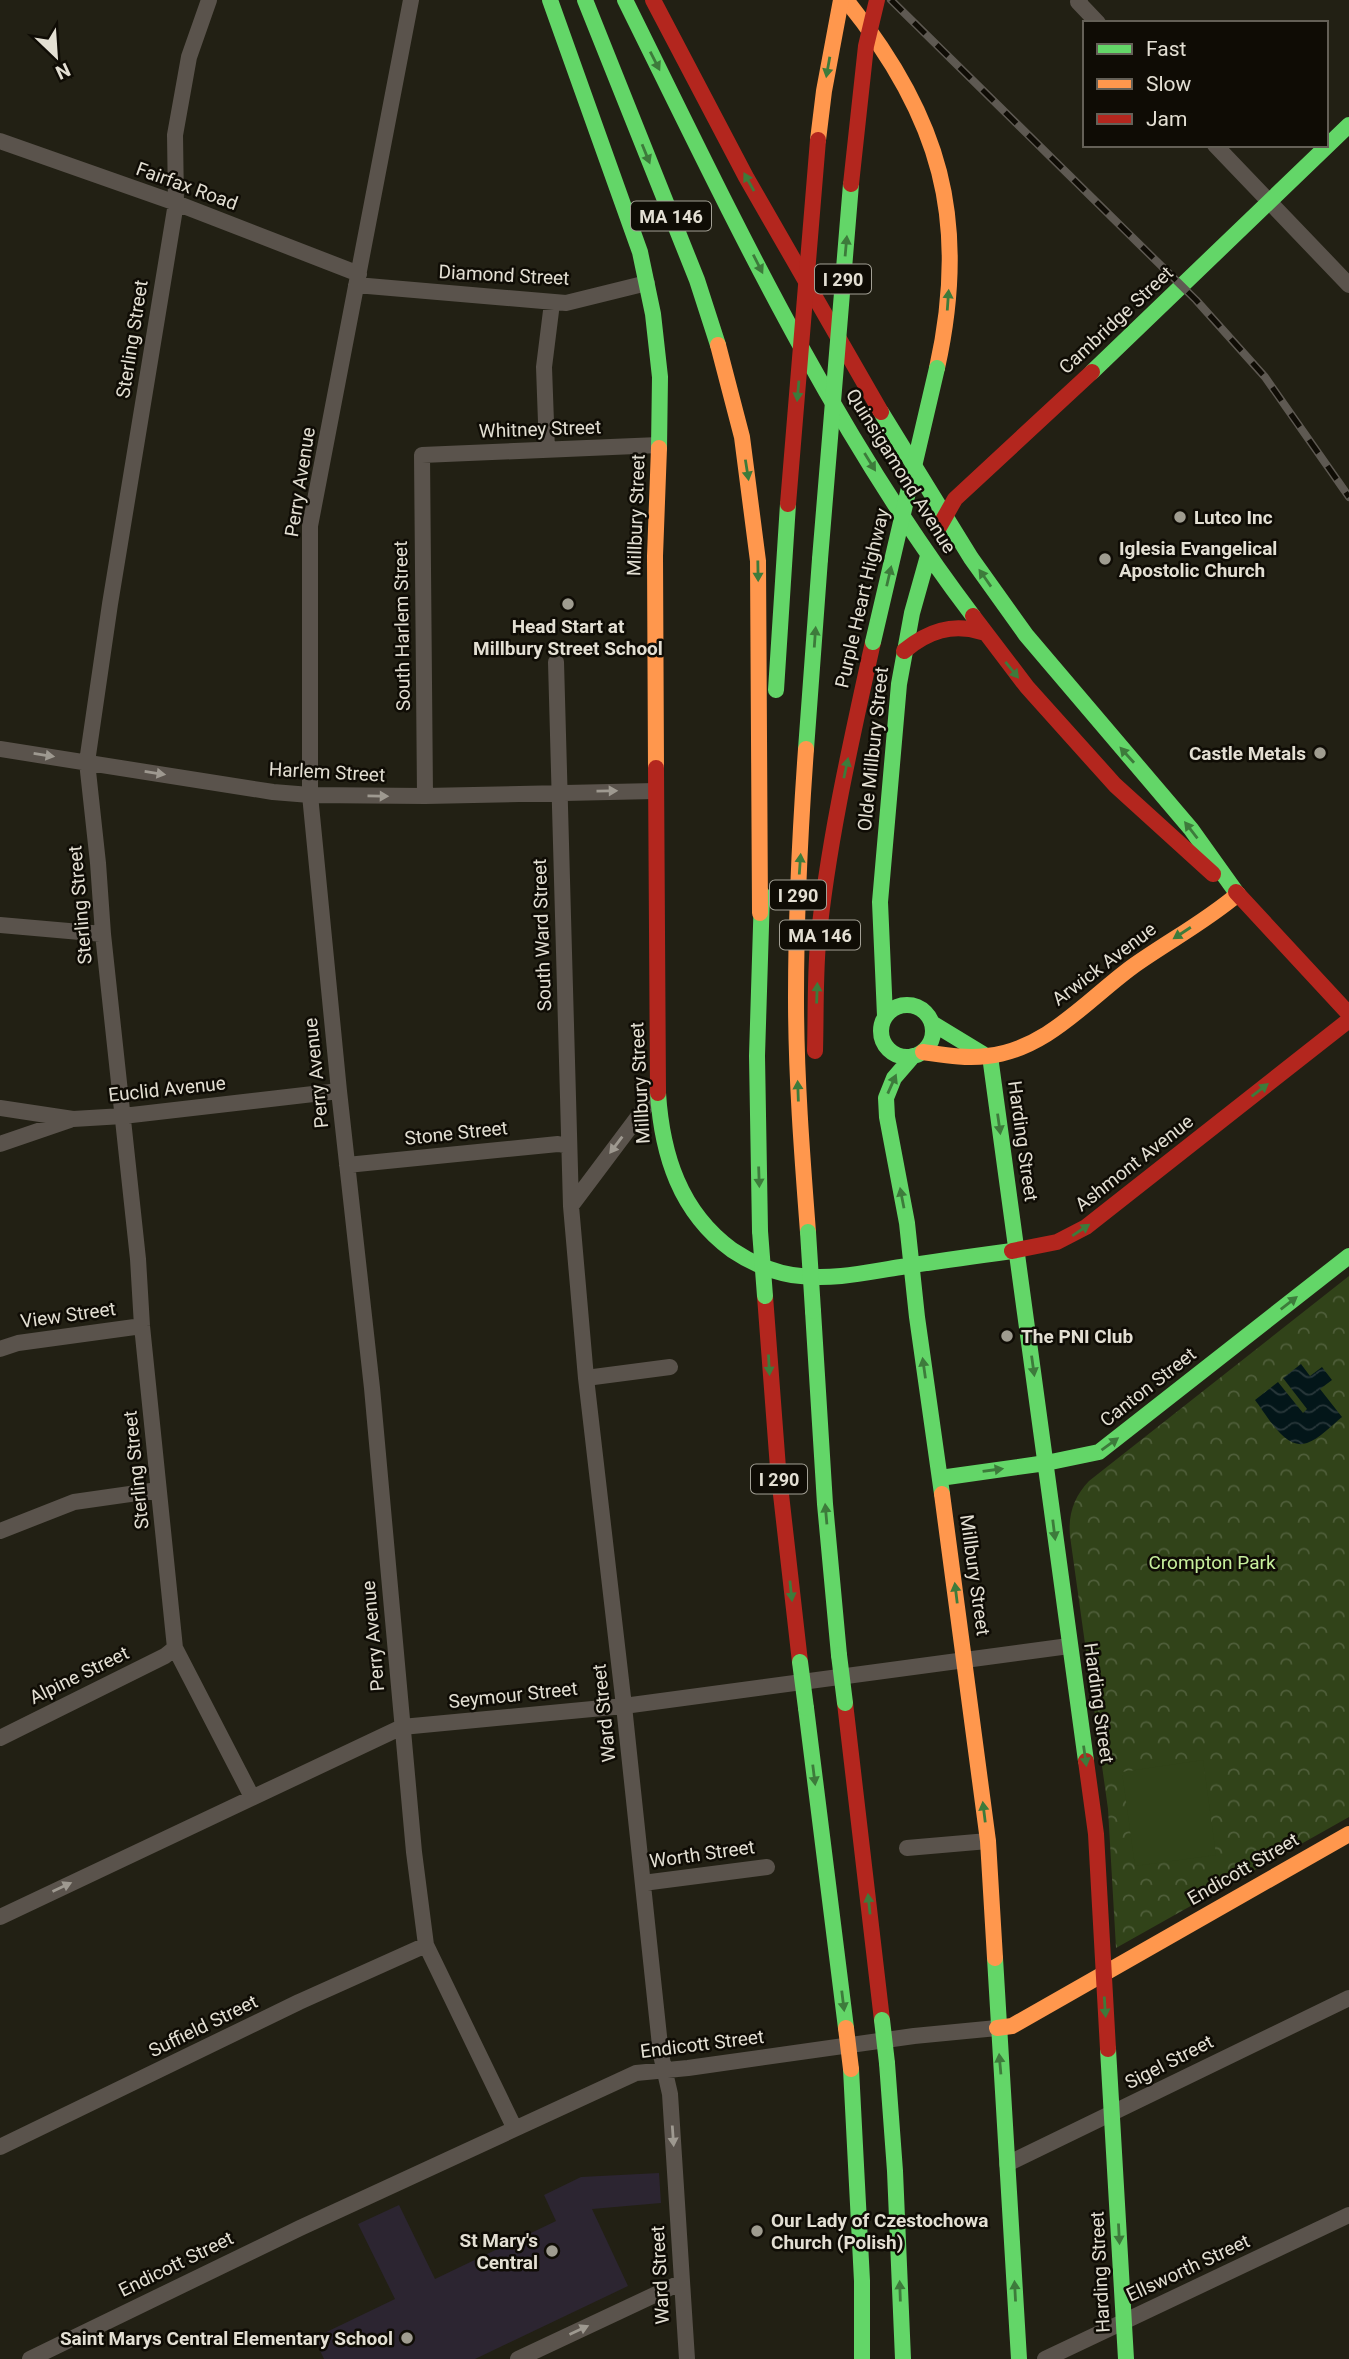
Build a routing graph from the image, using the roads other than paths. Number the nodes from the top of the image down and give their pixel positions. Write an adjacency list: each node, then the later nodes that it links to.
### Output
1 (411, 0): 19 (street, Perry Avenue)
2 (550, 0): 20 (main road, Millbury Street)
3 (584, 0): 38 (main road, MA 146, one-way to 38)
4 (625, 0): 27 (main road, Quinsigamond Avenue, one-way to 27)
5 (653, 0): 26 (main road, Quinsigamond Avenue, one-way to 5)
6 (841, 0): 38 (main road, I 290, one-way to 38, bridge)
7 (846, 0): 58 (main road, Purple Heart Highway / MA 146, one-way to 7, bridge)
8 (877, 0): 58 (main road, I 290, one-way to 8, bridge)
9 (1079, 1): 11 (street)
10 (204, 2): 17 (street, Sterling Street)
11 (1096, 21)
12 (1349, 125): 14 (main road, Cambridge Street)
13 (0, 141): 17 (street, Fairfax Road)
14 (1328, 146)
15 (1217, 147): 18 (street)
16 (1327, 147): 18 (main road, Cambridge Street)
17 (176, 203): 19 (street, Fairfax Road); 32 (street, Sterling Street)
18 (1270, 203): 21 (street); 26 (main road, Cambridge Street)
19 (358, 279): 22 (street, Diamond Street); 35 (street, Perry Avenue)
20 (647, 283): 22 (street, Diamond Street); 23 (main road, Millbury Street)
21 (1349, 285)
22 (552, 303): 24 (street)
23 (659, 445): 24 (street, Whitney Street); 33 (main road, Millbury Street)
24 (547, 450): 25 (street, Whitney Street)
25 (422, 455): 36 (street, South Harlem Street)
26 (943, 516): 27 (main road, Cambridge Street); 37 (main road, Quinsigamond Avenue, one-way to 26)
27 (928, 556): 28 (main road, Quinsigamond Avenue); 29 (main road, Olde Millbury Street)
28 (982, 632): 29 (main road); 37 (main road, Quinsigamond Avenue, one-way to 37)
29 (904, 651): 41 (main road, Olde Millbury Street)
30 (556, 662): 34 (street, South Ward Street)
31 (0, 749): 32 (street, Harlem Street, one-way to 32)
32 (87, 762): 35 (street, Harlem Street, one-way to 35); 40 (street, Sterling Street)
33 (655, 791): 34 (street, Harlem Street, one-way to 33); 49 (main road, Millbury Street)
34 (559, 792): 36 (street, Harlem Street); 55 (street, South Ward Street)
35 (310, 795): 36 (street, Harlem Street, one-way to 36); 50 (street, Perry Avenue)
36 (425, 796)
37 (1238, 894): 43 (main road, Quinsigamond Avenue); 48 (main road, Arwick Avenue, one-way to 48)
38 (761, 913): 88 (main road, I 290, one-way to 88, bridge)
39 (0, 925): 40 (street)
40 (103, 934): 52 (street, Sterling Street)
41 (883, 949): 42 (main road, Olde Millbury Street); 44 (main road, Olde Millbury Street)
42 (911, 1005): 44 (main road); 46 (main road)
43 (1349, 1014)
44 (885, 1016): 47 (main road)
45 (1349, 1020): 59 (main road, Ashmont Avenue, one-way to 45)
46 (932, 1023): 47 (main road); 48 (main road)
47 (918, 1054): 48 (main road, Arwick Avenue); 61 (main road, one-way to 47)
48 (990, 1056): 59 (main road, Harding Street, one-way to 59)
49 (658, 1090): 57 (street, one-way to 57); 61 (main road, Millbury Street)
50 (339, 1091): 52 (street, Euclid Avenue); 56 (street, Perry Avenue)
51 (0, 1108): 53 (street, Euclid Avenue)
52 (123, 1116): 53 (street, Euclid Avenue); 62 (street, Sterling Street)
53 (73, 1119): 54 (street)
54 (0, 1144)
55 (569, 1146): 56 (street, Stone Street); 57 (street, South Ward Street)
56 (347, 1165): 74 (street, Perry Avenue)
57 (571, 1206): 65 (street, Ward Street)
58 (808, 1232): 101 (main road, I 290, one-way to 58, bridge)
59 (1017, 1250): 61 (main road, Ashmont Avenue); 66 (main road, Harding Street, one-way to 66)
60 (1349, 1256): 66 (main road, Canton Street, one-way to 60)
61 (911, 1265): 67 (main road, Millbury Street, one-way to 61)
62 (142, 1326): 63 (street, View Street); 68 (street, Sterling Street)
63 (0, 1349)
64 (670, 1367): 65 (street)
65 (586, 1378): 73 (street, Ward Street)
66 (1046, 1463): 67 (main road, Canton Street, one-way to 66); 70 (main road, Harding Street, one-way to 70)
67 (940, 1478): 72 (main road, Millbury Street, one-way to 67)
68 (158, 1490): 69 (street); 71 (street, Sterling Street)
69 (0, 1531)
70 (1069, 1647): 72 (street, Seymour Street); 84 (main road, Harding Street, one-way to 84)
71 (174, 1648): 75 (street, Alpine Street); 76 (street, Sterling Street)
72 (965, 1660): 73 (street, Seymour Street); 78 (main road, Millbury Street, one-way to 72)
73 (624, 1706): 74 (street, Seymour Street); 81 (street, Ward Street)
74 (402, 1727): 76 (street, Seymour Street); 83 (street, Perry Avenue)
75 (0, 1738)
76 (252, 1797): 82 (street, Seymour Street, one-way to 76)
77 (1349, 1834): 84 (main road, Endicott Street)
78 (988, 1841): 79 (street); 86 (main road, Millbury Street)
79 (907, 1849)
80 (767, 1867): 81 (street, Worth Street)
81 (643, 1884): 87 (street, Ward Street)
82 (0, 1917)
83 (426, 1945): 90 (street, Perry Avenue); 91 (street, Suffield Street)
84 (1103, 1973): 86 (main road, Endicott Street); 89 (main road, Harding Street, one-way to 89)
85 (1349, 1998): 89 (street, Sigel Street)
86 (997, 2028): 87 (street, Endicott Street); 92 (main road, Millbury Street, one-way to 86)
87 (664, 2068): 90 (street, Endicott Street); 94 (street, Ward Street, one-way to 94)
88 (851, 2069): 95 (main road); 100 (main road, I 290)
89 (1113, 2114): 92 (street, Sigel Street); 96 (main road, Harding Street, one-way to 96)
90 (514, 2127): 97 (street, Endicott Street)
91 (0, 2147)
92 (1007, 2164): 102 (main road, Millbury Street, one-way to 92)
93 (1349, 2215): 96 (street, Ellsworth Street)
94 (682, 2282): 98 (street, one-way to 94); 99 (street, Ward Street)
95 (846, 2288)
96 (1123, 2322): 103 (street, Ellsworth Street); 104 (main road, Harding Street)
97 (30, 2359)
98 (518, 2359)
99 (687, 2359)
100 (862, 2359)
101 (903, 2359)
102 (1018, 2359)
103 (1045, 2359)
104 (1126, 2359)

